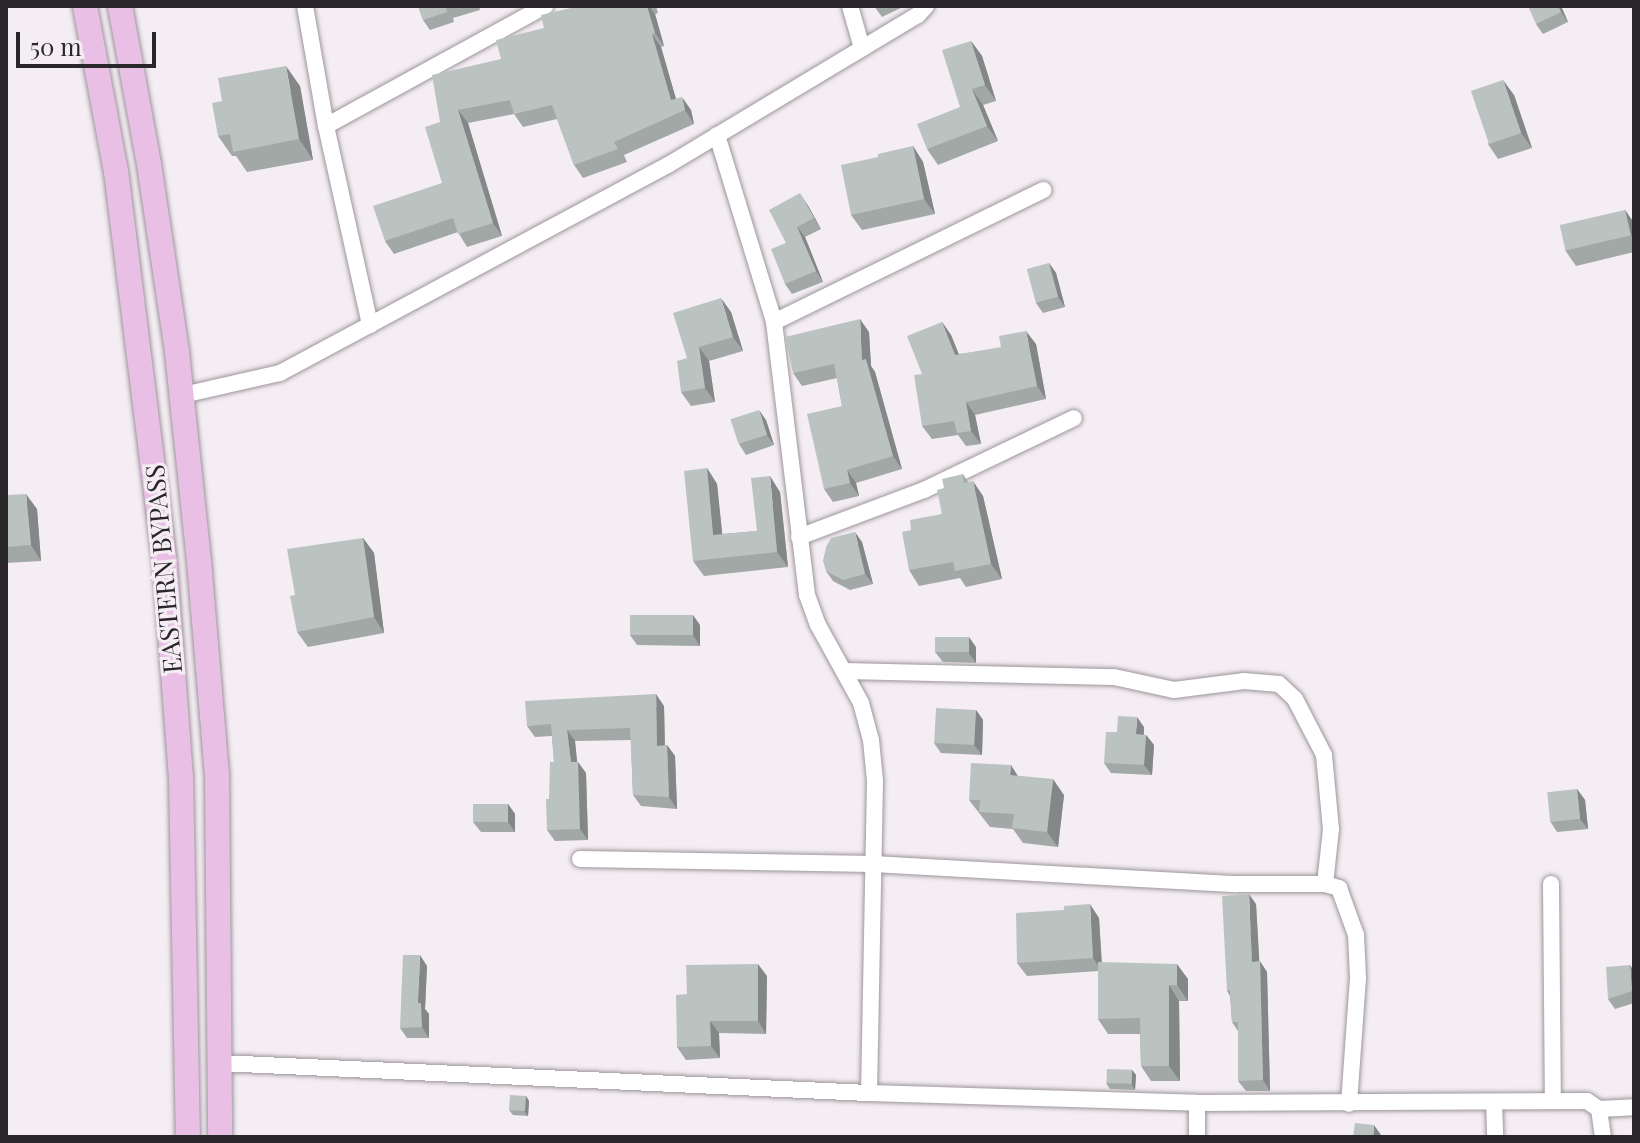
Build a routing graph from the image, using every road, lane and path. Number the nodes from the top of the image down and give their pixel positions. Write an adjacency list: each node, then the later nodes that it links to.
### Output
1 (85, 6): 30 (main road, EASTERN BYPASS)
2 (120, 6): 14 (main road, EASTERN BYPASS)
3 (305, 6): 9 (street)
4 (545, 6): 7 (street)
5 (850, 6): 8 (street)
6 (926, 6): 8 (street)
7 (518, 13): 9 (street)
8 (862, 48): 10 (street)
9 (326, 126): 13 (street)
10 (717, 135): 12 (street); 13 (street)
11 (1043, 190): 12 (street)
12 (774, 322): 16 (street)
13 (370, 325): 14 (street)
14 (183, 395): 22 (main road, EASTERN BYPASS)
15 (1074, 418): 16 (street)
16 (799, 537): 17 (street)
17 (844, 671): 19 (street); 20 (street)
18 (580, 859): 19 (street)
19 (873, 864): 20 (street); 23 (street)
20 (1325, 884): 27 (street)
21 (1551, 884): 24 (street)
22 (220, 1063): 23 (street); 31 (main road, EASTERN BYPASS)
23 (869, 1093): 26 (street)
24 (1553, 1101): 25 (street); 29 (street)
25 (1494, 1102): 27 (street); 33 (street)
26 (1197, 1103): 27 (street); 32 (street)
27 (1349, 1104)
28 (1634, 1107): 29 (street)
29 (1599, 1109): 34 (street)
30 (188, 1137)
31 (220, 1137)
32 (1197, 1137)
33 (1495, 1137)
34 (1603, 1137)

